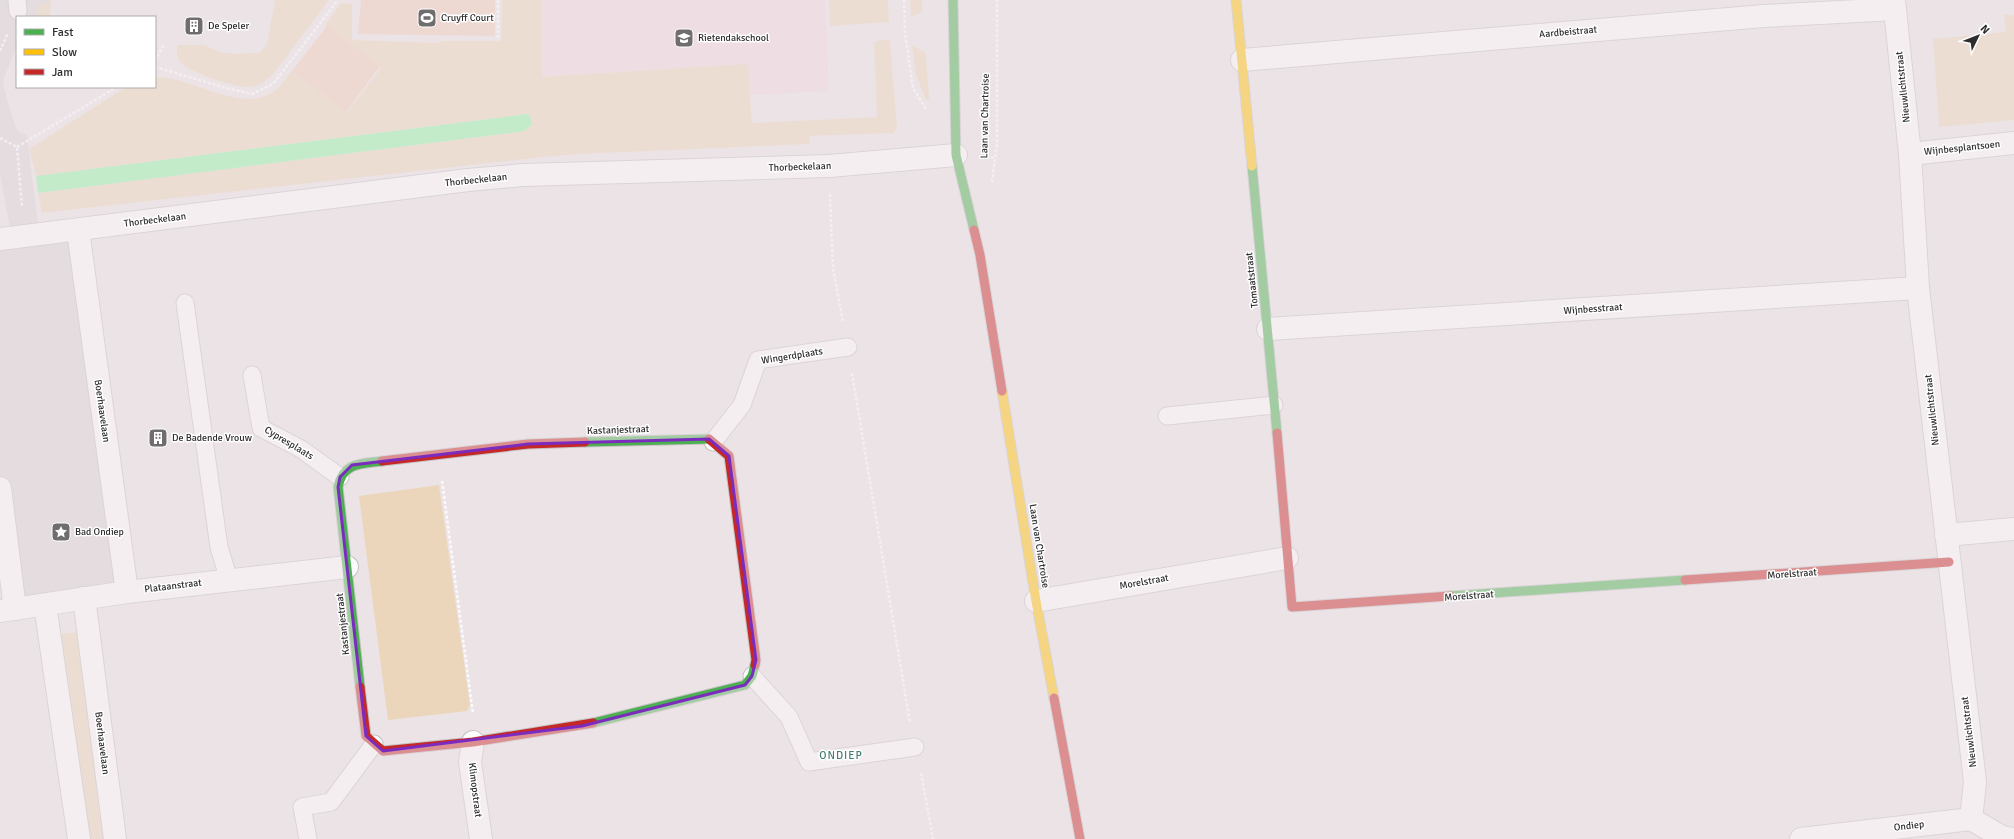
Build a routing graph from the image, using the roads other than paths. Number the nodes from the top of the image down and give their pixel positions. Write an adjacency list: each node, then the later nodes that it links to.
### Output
1 (953, 0): 7 (street, Laan van Chartroise)
2 (1236, 0): 4 (street, Tomaatstraat)
3 (1894, 5): 4 (street, Aardbeistraat); 6 (street, Nieuwlichtstraat)
4 (1242, 60): 12 (street, Tomaatstraat)
5 (2014, 143): 6 (street, Wijnbesplantsoen)
6 (1910, 154): 10 (street, Nieuwlichtstraat)
7 (956, 155): 8 (street, Thorbeckelaan); 28 (street, Laan van Chartroise)
8 (78, 230): 9 (street, Thorbeckelaan); 26 (street, Boerhaavelaan)
9 (0, 239)
10 (1918, 288): 12 (street, Wijnbesstraat); 21 (street, Nieuwlichtstraat)
11 (185, 303): 25 (lane)
12 (1268, 329): 15 (street, Tomaatstraat)
13 (848, 347): 17 (lane, Wingerdplaats)
14 (252, 375): 18 (lane, Cypresplaats)
15 (1274, 405): 16 (lane); 22 (street, Tomaatstraat)
16 (1167, 416)
17 (713, 442): 18 (street, Kastanjestraat); 31 (street)
18 (340, 477): 24 (street, Kastanjestraat)
19 (0, 488): 30 (street)
20 (2014, 529): 21 (street)
21 (1946, 535): 23 (street, Nieuwlichtstraat)
22 (1287, 558): 23 (street, Morelstraat); 28 (street, Morelstraat)
23 (1949, 562): 35 (street, Nieuwlichtstraat)
24 (347, 567): 25 (street, Plataanstraat); 33 (street, Kastanjestraat)
25 (229, 580): 26 (street, Plataanstraat)
26 (127, 592): 27 (street, Plataanstraat)
27 (84, 598): 29 (street, Plataanstraat); 37 (street, Boerhaavelaan)
28 (1036, 600): 40 (street, Laan van Chartroise)
29 (45, 605): 30 (street, Plataanstraat); 36 (street)
30 (8, 610)
31 (752, 676): 32 (street); 34 (lane)
32 (473, 742): 33 (street); 39 (street, Klimopstraat)
33 (374, 744): 38 (lane)
34 (916, 747)
35 (1971, 819): 41 (street, Ondiep); 42 (street)
36 (79, 839)
37 (115, 839)
38 (308, 839)
39 (481, 839)
40 (1080, 839)
41 (1801, 839)
42 (2013, 839)

